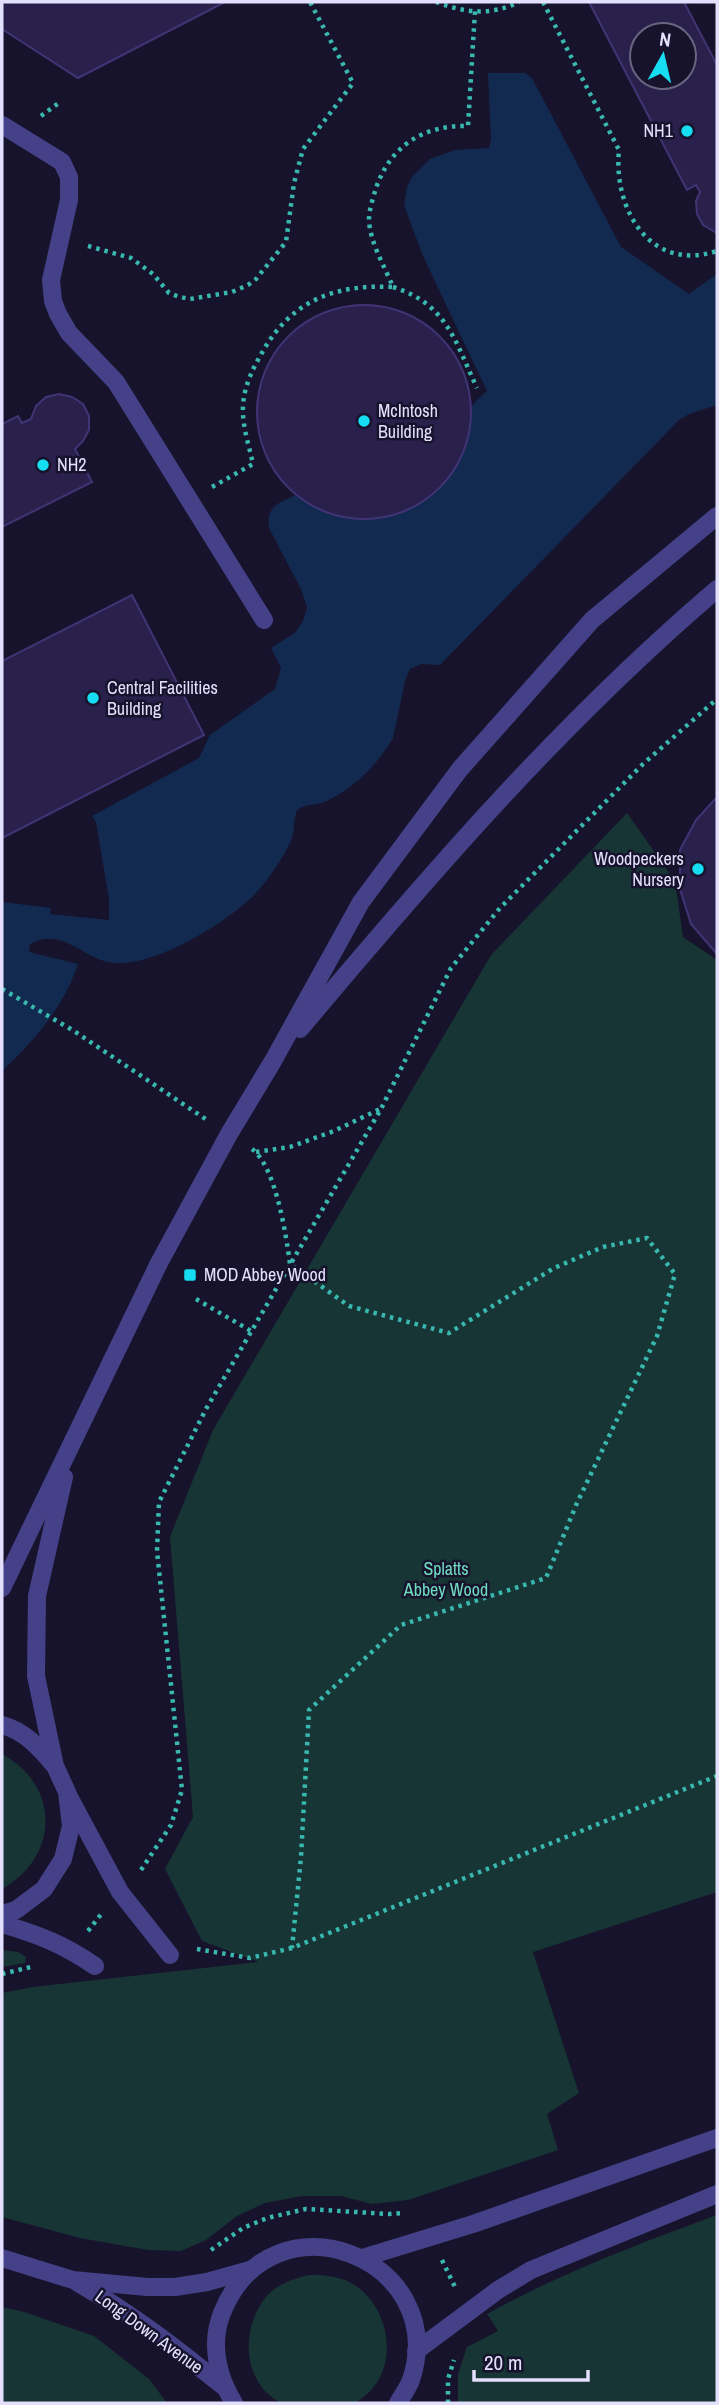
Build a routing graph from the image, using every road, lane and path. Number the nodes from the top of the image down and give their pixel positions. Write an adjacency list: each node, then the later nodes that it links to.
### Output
1 (310, 2): 7 (path)
2 (436, 2): 5 (path)
3 (519, 2): 5 (path)
4 (543, 2): 8 (path)
5 (475, 11): 9 (path)
6 (2, 125): 7 (street)
7 (59, 240): 11 (street)
8 (717, 251)
9 (393, 287): 10 (path); 11 (path)
10 (477, 388)
11 (189, 500): 14 (street)
12 (717, 516): 17 (street)
13 (717, 589): 17 (street)
14 (264, 620)
15 (717, 699): 18 (path)
16 (2, 989): 19 (path)
17 (273, 1062): 19 (street)
18 (381, 1108): 20 (path); 20 (path)
19 (229, 1134): 23 (street)
20 (290, 1264): 22 (path); 33 (path)
21 (196, 1299): 22 (path)
22 (251, 1331): 29 (path)
23 (70, 1448): 24 (street); 26 (street)
24 (2, 1588)
25 (2, 1725): 26 (street)
26 (55, 1766): 28 (street)
27 (717, 1776): 33 (path)
28 (67, 1792): 29 (street); 30 (street)
29 (120, 1892): 32 (path); 34 (street)
30 (2, 1914)
31 (2, 1924): 32 (street)
32 (68, 1947): 35 (street); 36 (path)
33 (292, 1948): 34 (path)
34 (170, 1955)
35 (95, 1966)
36 (2, 1974)
37 (717, 2138): 39 (street)
38 (717, 2194): 45 (street)
39 (431, 2237): 40 (path); 42 (street); 45 (path)
40 (201, 2254)
41 (2, 2258): 44 (street, Long Down Avenue)
42 (362, 2258): 43 (street); 46 (street)
43 (250, 2270): 44 (street, Long Down Avenue); 48 (street)
44 (73, 2280): 48 (street, Long Down Avenue)
45 (467, 2312): 46 (street)
46 (416, 2351): 50 (street)
47 (458, 2351): 51 (path)
48 (223, 2386): 49 (street)
49 (234, 2403)
50 (398, 2403)
51 (448, 2403)

